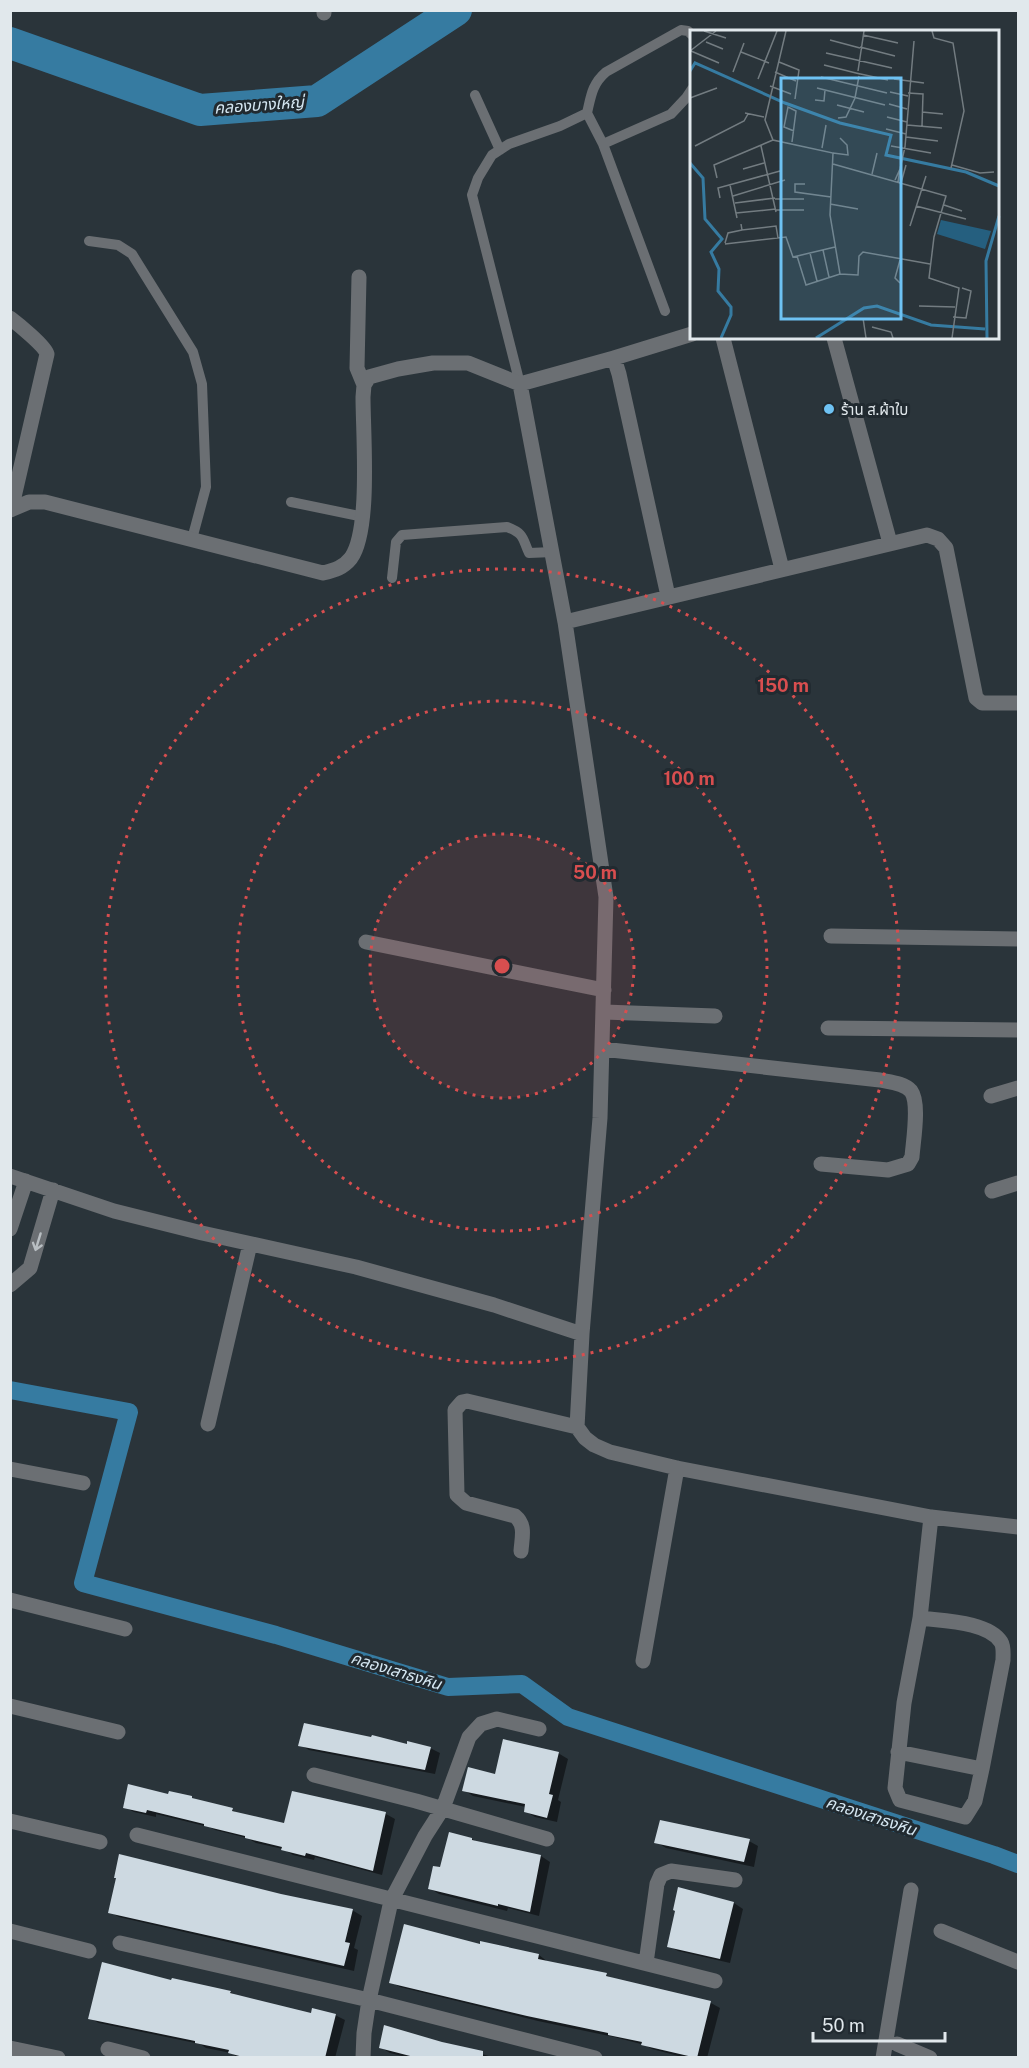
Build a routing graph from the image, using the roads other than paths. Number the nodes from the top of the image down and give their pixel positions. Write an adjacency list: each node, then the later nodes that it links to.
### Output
1 (690, 33): 4 (lane)
2 (690, 92): 5 (lane)
3 (475, 95): 6 (lane)
4 (587, 113): 5 (lane); 6 (lane)
5 (603, 144): 9 (lane)
6 (500, 150): 15 (lane)
7 (90, 241): 20 (lane)
8 (359, 277): 16 (street)
9 (665, 311)
10 (10, 318): 18 (street)
11 (690, 335): 14 (street)
12 (723, 339): 23 (street)
13 (834, 339): 21 (street)
14 (614, 358): 15 (street); 25 (street)
15 (520, 384): 16 (street); 22 (street)
16 (364, 385): 19 (street)
17 (291, 502): 19 (lane)
18 (11, 510): 20 (street)
19 (364, 517): 20 (street)
20 (192, 539)
21 (890, 543): 23 (street); 27 (street)
22 (553, 552): 24 (lane); 26 (street)
23 (783, 569): 25 (street)
24 (392, 578)
25 (668, 596): 26 (street)
26 (566, 622): 31 (street)
27 (1018, 703)
28 (831, 936): 29 (street)
29 (1018, 939)
30 (366, 942): 31 (street)
31 (604, 990): 32 (street)
32 (604, 1012): 33 (street); 36 (street)
33 (715, 1016)
34 (828, 1029): 35 (street)
35 (1018, 1030)
36 (602, 1049): 39 (street); 48 (street)
37 (1018, 1088): 38 (street)
38 (991, 1096)
39 (821, 1164)
40 (10, 1176): 41 (street)
41 (26, 1181): 43 (street); 45 (street)
42 (1018, 1183): 44 (street)
43 (53, 1190): 46 (street); 47 (street, one-way to 47)
44 (992, 1191)
45 (10, 1228)
46 (250, 1244): 48 (street); 49 (street)
47 (10, 1285)
48 (582, 1335): 50 (street)
49 (208, 1424)
50 (578, 1427): 51 (street); 56 (street)
51 (676, 1468): 54 (street); 60 (street)
52 (10, 1470): 53 (street)
53 (83, 1483)
54 (931, 1517): 55 (street); 58 (street)
55 (1018, 1527)
56 (521, 1551)
57 (10, 1600): 59 (street)
58 (920, 1618): 64 (street); 65 (street)
59 (125, 1629)
60 (643, 1661)
61 (10, 1706): 63 (street)
62 (538, 1729): 67 (street)
63 (118, 1732)
64 (898, 1752): 65 (street); 65 (street)
65 (982, 1769)
66 (314, 1775): 67 (street)
67 (443, 1808): 70 (street); 74 (street)
68 (10, 1821): 71 (street)
69 (137, 1835): 74 (street)
70 (547, 1839)
71 (100, 1842)
72 (735, 1880): 80 (street)
73 (911, 1890): 90 (street)
74 (391, 1901): 80 (street); 82 (street)
75 (10, 1931): 78 (street)
76 (941, 1931): 79 (street)
77 (120, 1943): 82 (street)
78 (89, 1951)
79 (1018, 1962)
80 (646, 1963): 81 (street)
81 (715, 1981)
82 (369, 2000): 88 (street); 89 (street)
83 (897, 2044): 91 (street)
84 (10, 2048): 86 (street)
85 (108, 2049): 87 (street)
86 (58, 2058)
87 (143, 2058)
88 (363, 2058)
89 (595, 2058)
90 (883, 2058)
91 (930, 2058)

